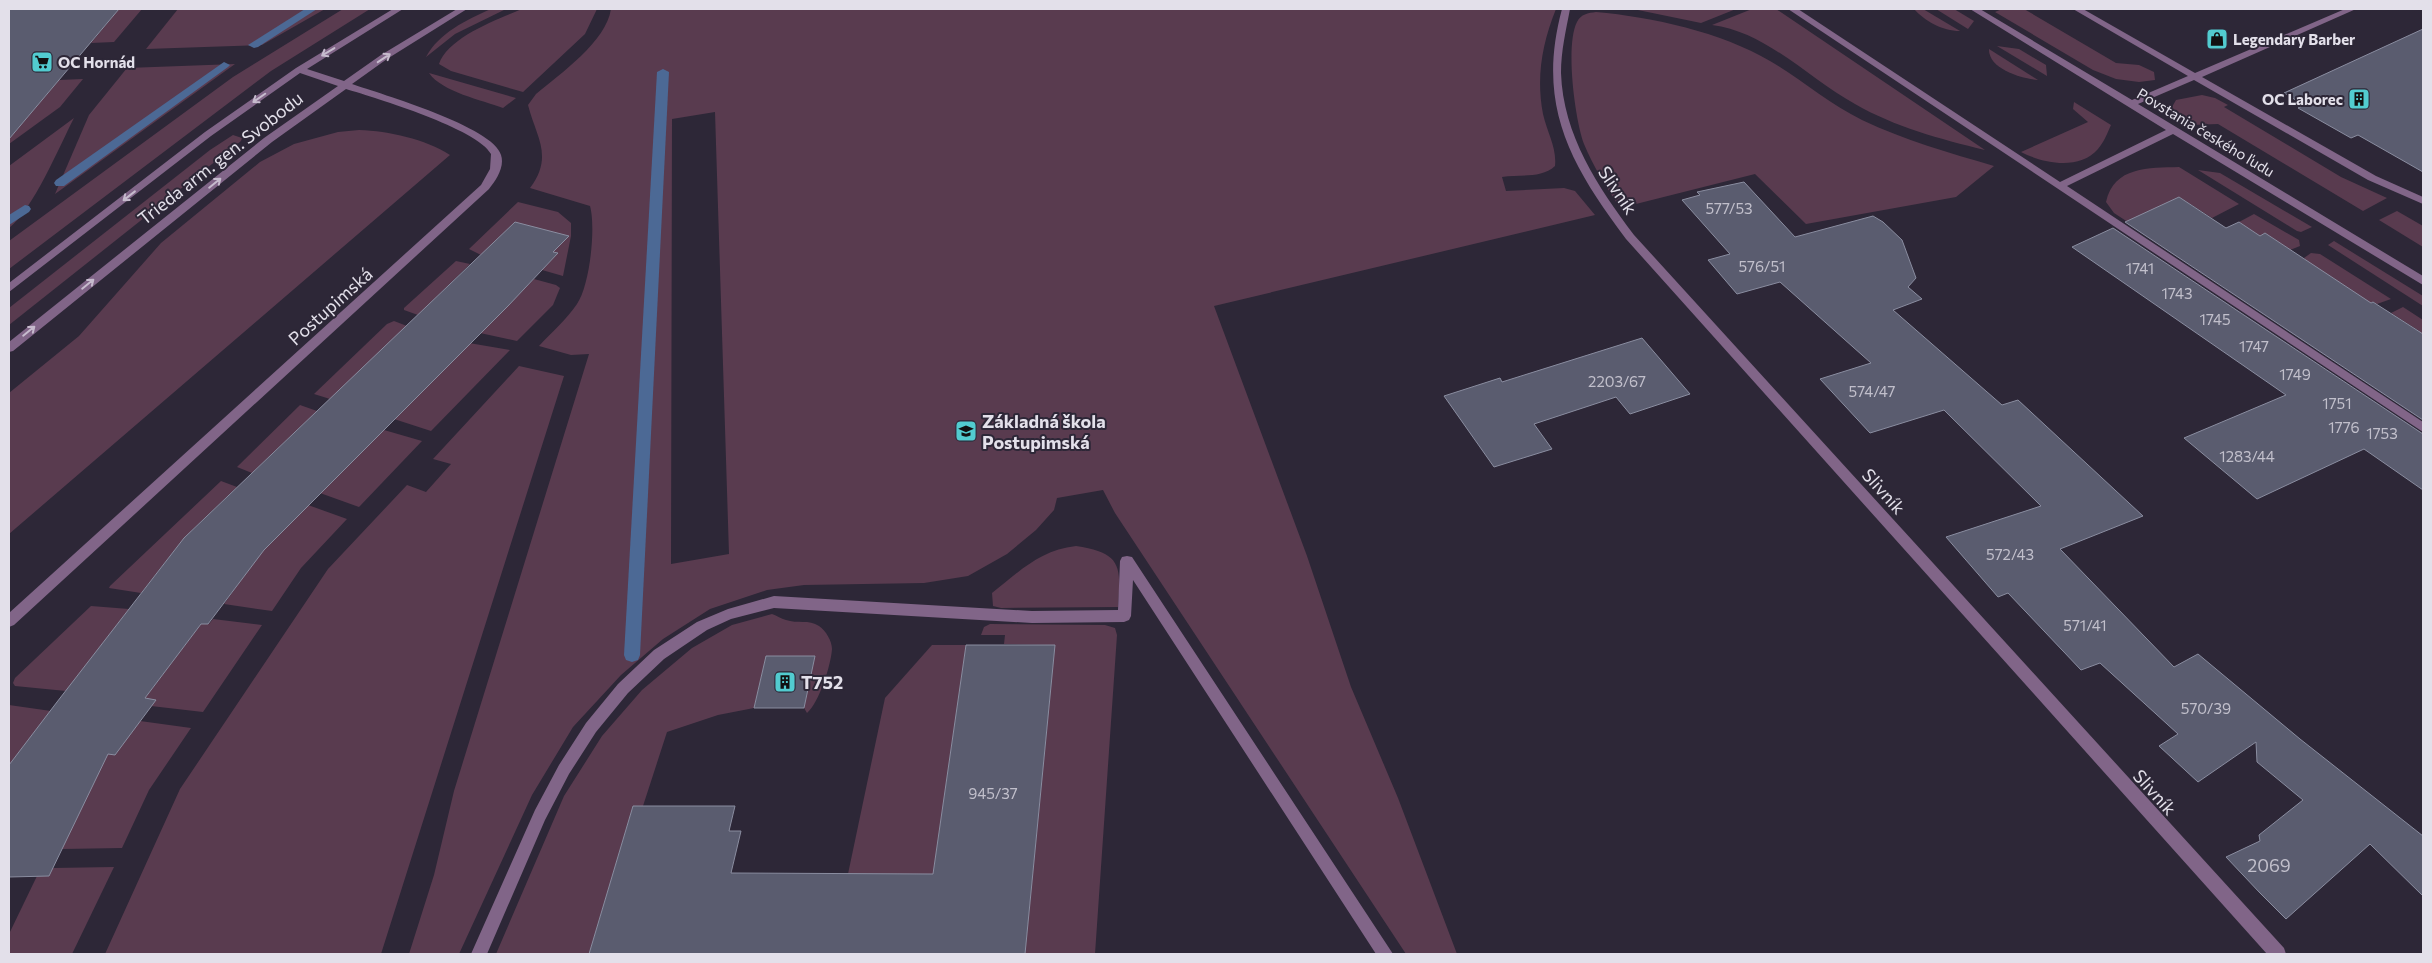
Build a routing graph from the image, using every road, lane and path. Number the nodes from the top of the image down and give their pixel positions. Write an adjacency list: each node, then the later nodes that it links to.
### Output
1 (400, 9): 8 (street, Trieda arm. gen. Svobodu, one-way to 8)
2 (463, 9): 10 (street, Trieda arm. gen. Svobodu, one-way to 2)
3 (1566, 9): 22 (street, Slivník)
4 (1792, 9): 13 (street)
5 (1974, 9): 11 (street, Povstania českého ľudu)
6 (2077, 9): 9 (street)
7 (2352, 9): 9 (street)
8 (298, 70): 10 (street, Postupimská); 16 (street, Trieda arm. gen. Svobodu, one-way to 16)
9 (2195, 76): 11 (street); 14 (street)
10 (343, 85): 17 (street, Trieda arm. gen. Svobodu, one-way to 10); 19 (street, Postupimská)
11 (2131, 104): 12 (street, Povstania českého ľudu)
12 (2174, 130): 13 (street); 15 (street, Povstania českého ľudu)
13 (2059, 186): 18 (street)
14 (2423, 201)
15 (2423, 281)
16 (9, 288)
17 (9, 348)
18 (2423, 428)
19 (9, 621)
20 (479, 954): 21 (street)
21 (1385, 954)
22 (2278, 954)

